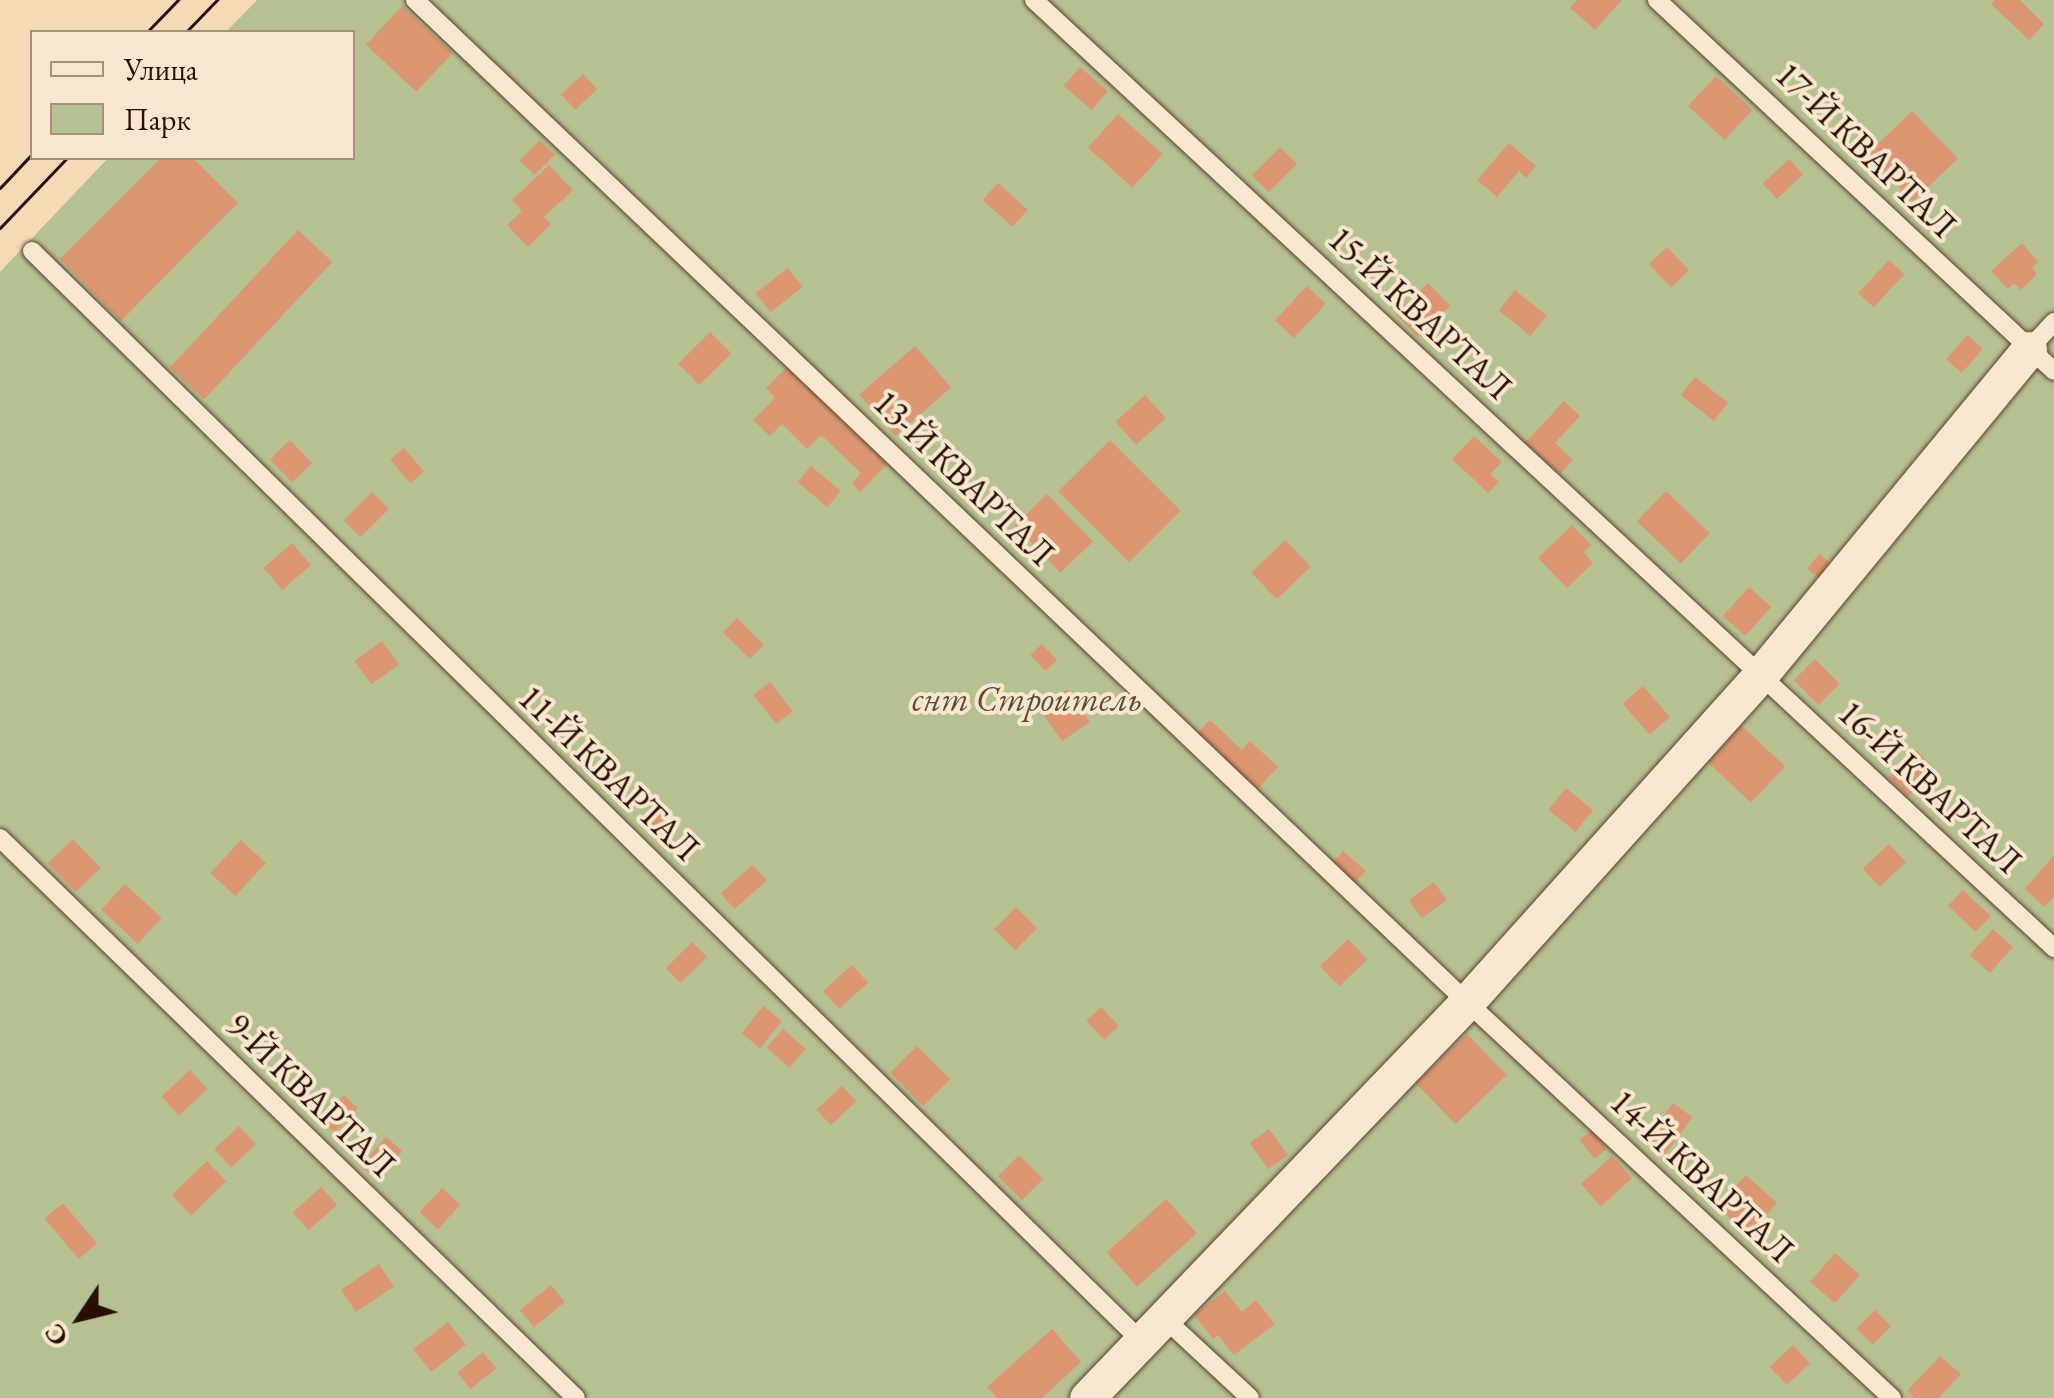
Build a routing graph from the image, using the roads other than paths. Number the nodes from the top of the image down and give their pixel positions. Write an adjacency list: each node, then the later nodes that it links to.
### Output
1 (416, 0): 10 (lane, 13-Й КВАРТАЛ)
2 (1034, 0): 7 (lane, 15-Й КВАРТАЛ)
3 (1657, 0): 6 (lane, 17-Й КВАРТАЛ)
4 (32, 251): 11 (lane, 11-Й КВАРТАЛ)
5 (2054, 322): 6 (lane)
6 (2042, 360): 7 (street)
7 (1762, 673): 9 (lane, 16-Й КВАРТАЛ); 10 (street)
8 (0, 838): 12 (lane, 9-Й КВАРТАЛ)
9 (2054, 948)
10 (1468, 1002): 11 (street); 15 (lane, 14-Й КВАРТАЛ)
11 (1153, 1329): 13 (street); 14 (lane, 11-Й КВАРТАЛ)
12 (576, 1398)
13 (1087, 1398)
14 (1250, 1398)
15 (1892, 1398)

